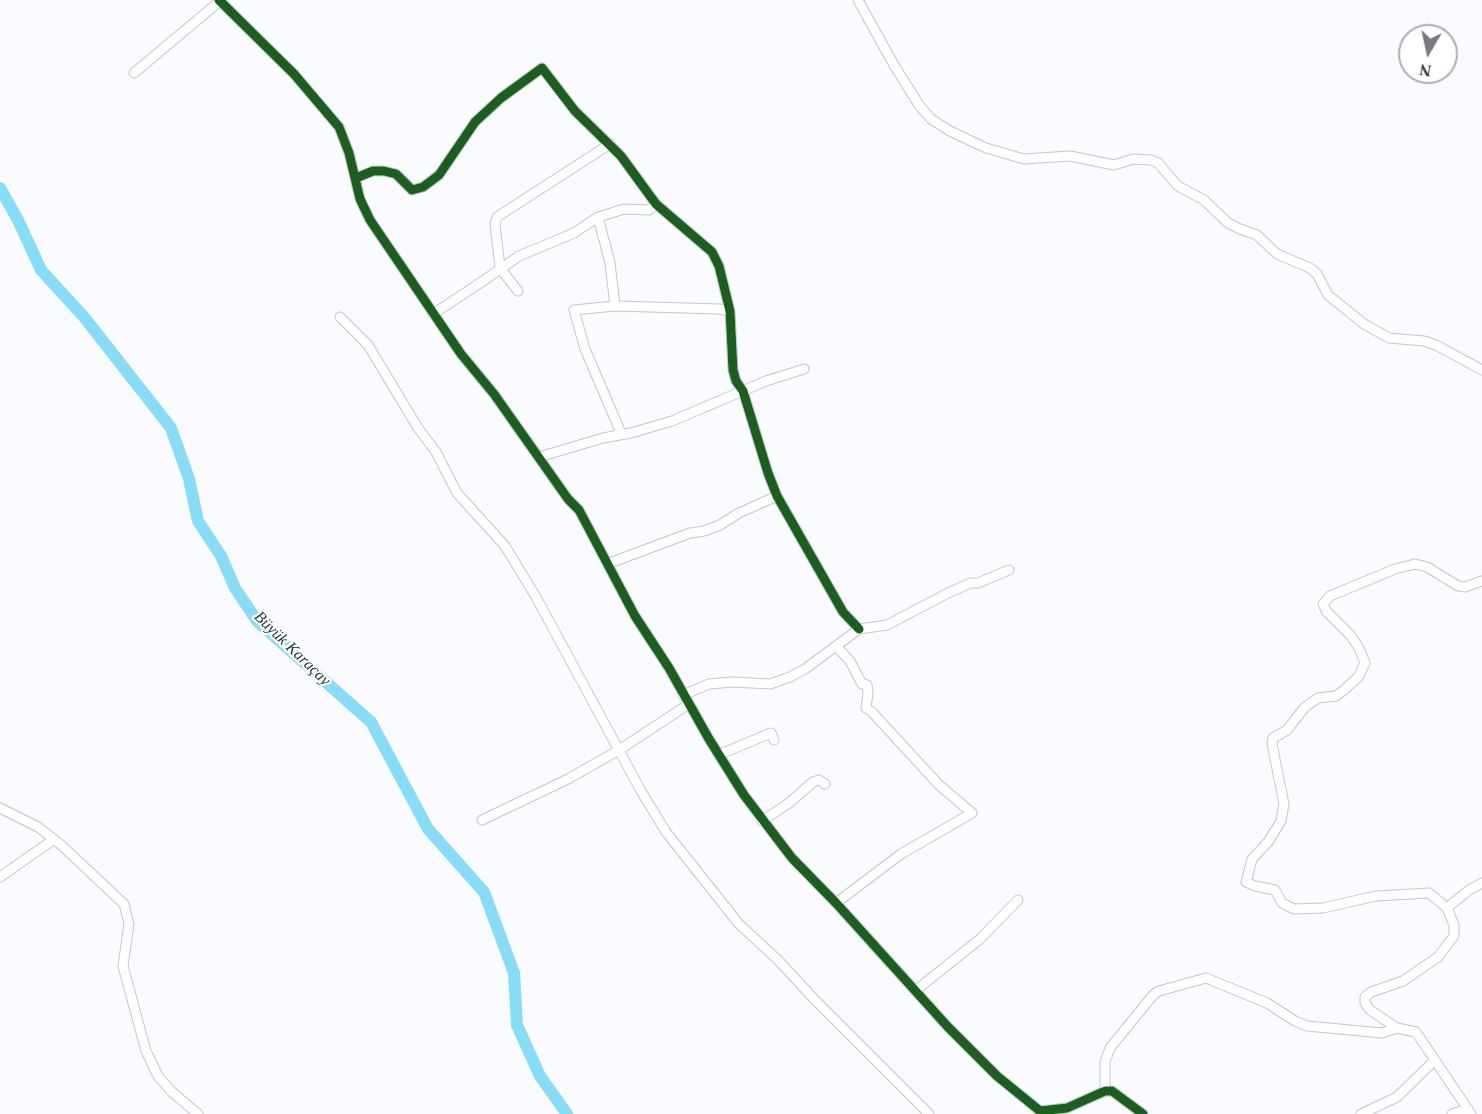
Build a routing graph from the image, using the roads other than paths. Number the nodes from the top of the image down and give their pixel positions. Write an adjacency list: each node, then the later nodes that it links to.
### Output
1 (858, 0): 15 (street)
2 (219, 1): 3 (street); 5 (street)
3 (134, 74)
4 (610, 144): 5 (street); 6 (street); 8 (street)
5 (356, 178): 12 (street)
6 (656, 204): 7 (street); 11 (street)
7 (598, 217): 8 (street); 10 (street)
8 (500, 268): 9 (street); 12 (street)
9 (518, 291)
10 (615, 306): 11 (street); 17 (street)
11 (730, 311): 16 (street)
12 (433, 314): 18 (street)
13 (340, 317): 27 (street)
14 (804, 369): 16 (street)
15 (1482, 370)
16 (743, 391): 17 (street); 19 (street)
17 (621, 433): 18 (street)
18 (539, 457): 20 (street)
19 (777, 496): 20 (street); 23 (street)
20 (607, 564): 25 (street)
21 (1010, 570): 23 (street)
22 (1482, 582): 38 (street)
23 (859, 628): 24 (street)
24 (836, 646): 25 (street); 37 (street)
25 (686, 700): 27 (street); 28 (street)
26 (774, 740): 28 (street)
27 (619, 750): 31 (street); 46 (street)
28 (718, 754): 32 (street)
29 (825, 784): 32 (street)
30 (0, 808): 33 (street)
31 (482, 820)
32 (762, 821): 37 (street)
33 (53, 840): 34 (street); 45 (street)
34 (0, 877)
35 (1482, 883): 38 (street)
36 (1018, 900): 39 (street)
37 (836, 903): 39 (street)
38 (1447, 908): 40 (street)
39 (915, 991): 44 (street)
40 (1397, 1028): 41 (street); 42 (street)
41 (1435, 1060): 43 (street); 48 (street)
42 (1105, 1091): 44 (street); 47 (street)
43 (1470, 1112): 49 (street)
44 (1040, 1113)
45 (198, 1114)
46 (929, 1114)
47 (1143, 1114)
48 (1361, 1114)
49 (1452, 1114)

